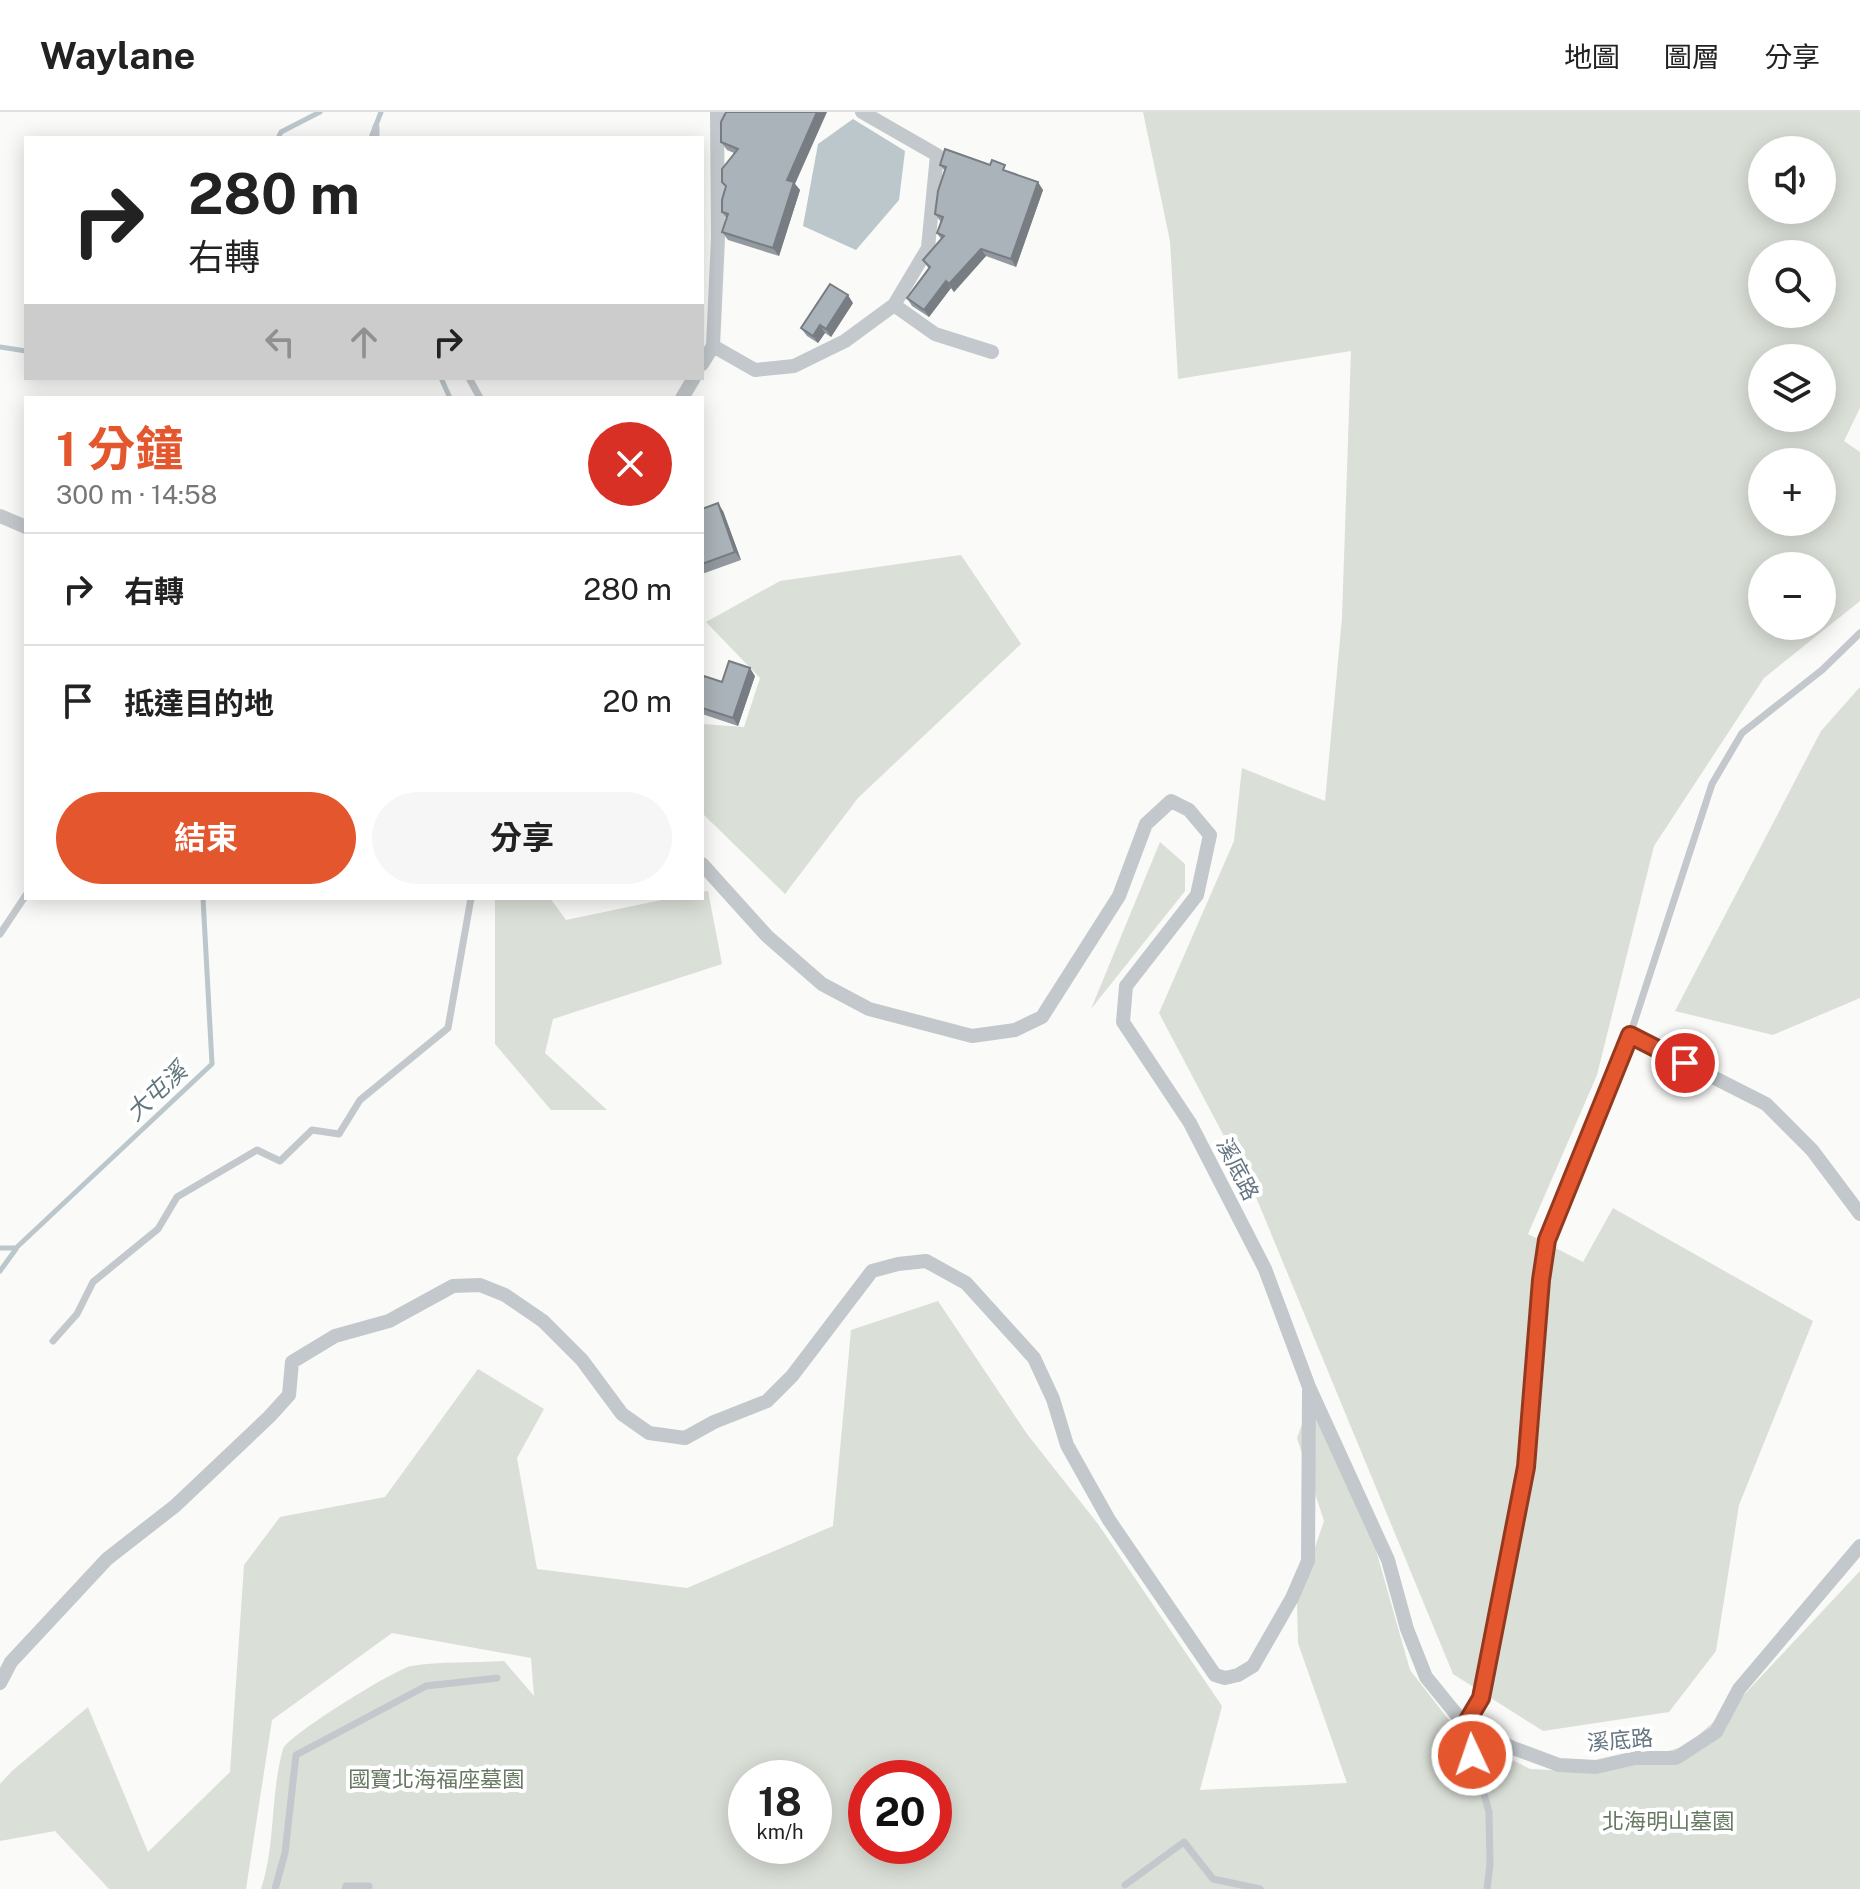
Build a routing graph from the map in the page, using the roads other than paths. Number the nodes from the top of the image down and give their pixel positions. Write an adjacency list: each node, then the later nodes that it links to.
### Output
1 (717, 112): 6 (street)
2 (862, 112): 5 (street)
3 (376, 127): 4 (lane)
4 (376, 136)
5 (894, 305): 6 (street); 7 (street)
6 (713, 346): 8 (street)
7 (992, 352)
8 (704, 361)
9 (0, 516): 10 (street)
10 (24, 526)
11 (1860, 633): 16 (lane)
12 (704, 866): 19 (street, 溪底路)
13 (24, 898): 15 (lane)
14 (471, 900): 18 (lane)
15 (0, 934)
16 (1630, 1035): 17 (street); 23 (lane)
17 (1860, 1214)
18 (53, 1341)
19 (1309, 1387): 22 (street); 23 (street, 溪底路)
20 (1860, 1546): 23 (street, 溪底路)
21 (497, 1678): 26 (lane)
22 (0, 1683)
23 (1465, 1725): 29 (lane)
24 (1125, 1885): 28 (lane)
25 (343, 1888): 27 (lane)
26 (275, 1889)
27 (369, 1889)
28 (1260, 1889)
29 (1487, 1889)

